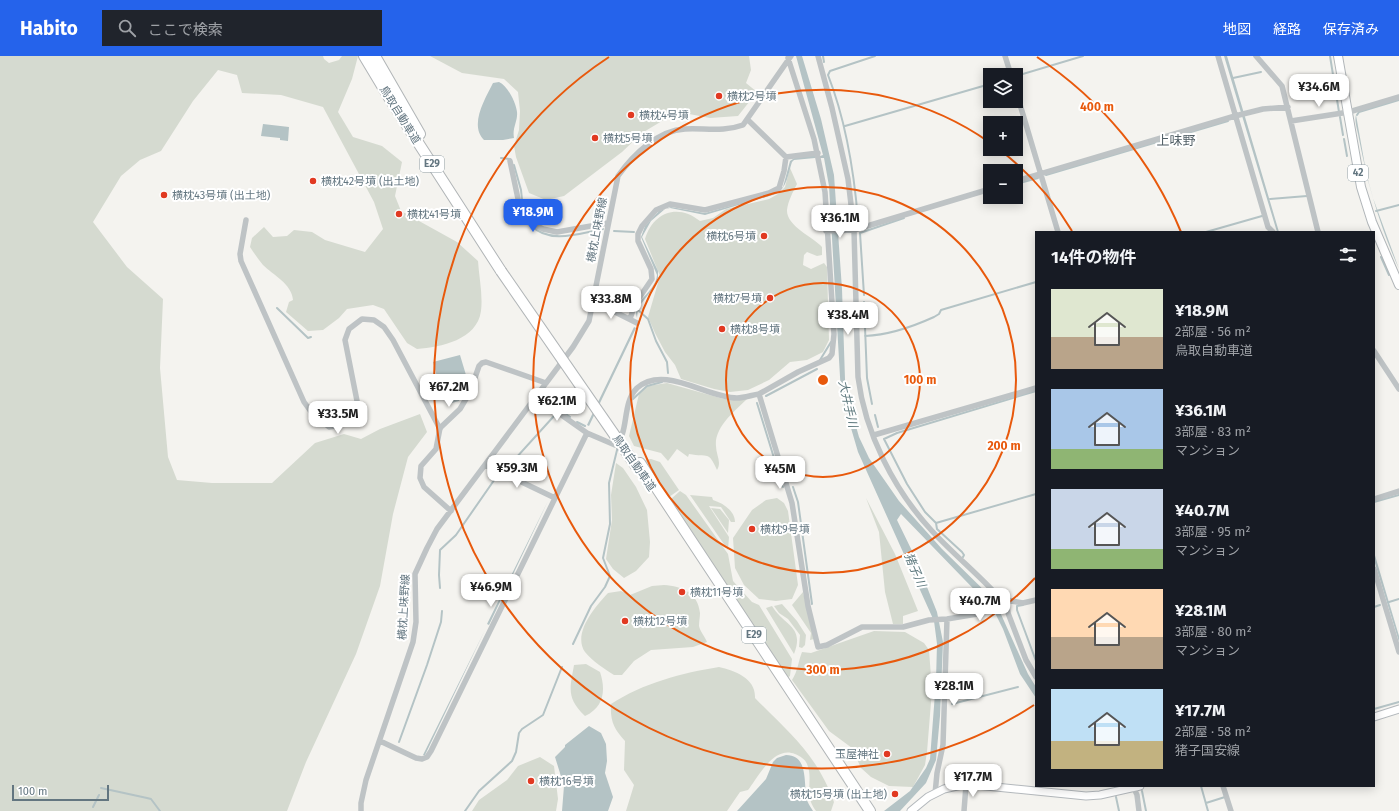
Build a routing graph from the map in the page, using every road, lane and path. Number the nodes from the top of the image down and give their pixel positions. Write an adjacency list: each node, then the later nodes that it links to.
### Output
1 (364, 56): 30 (highway, 鳥取自動車道 / E29)
2 (375, 56): 30 (highway, 鳥取自動車道 / E29)
3 (818, 56): 25 (street)
4 (1006, 56): 9 (street)
5 (1218, 56): 14 (street)
6 (1256, 56): 11 (street)
7 (1338, 56): 13 (main road, 42)
8 (789, 57): 15 (street); 17 (street)
9 (1009, 68)
10 (1399, 97): 13 (street)
11 (1288, 107): 14 (street); 16 (street)
12 (1021, 108): 20 (street)
13 (1349, 112): 16 (street); 31 (main road, 42)
14 (1235, 116): 20 (street); 28 (street)
15 (748, 120): 18 (street); 24 (street, 横枕上味野線)
16 (1291, 121): 29 (street)
17 (818, 153): 18 (street); 26 (street)
18 (786, 157): 33 (street)
19 (510, 161): 24 (street)
20 (1041, 174): 21 (street); 27 (street)
21 (1023, 179)
22 (983, 191): 25 (street)
23 (246, 220): 41 (street)
24 (608, 223): 32 (street, 横枕上味野線)
25 (854, 230): 26 (street); 43 (street)
26 (826, 231): 39 (street)
27 (1058, 231)
28 (1272, 231)
29 (1318, 231)
30 (504, 270): 62 (highway, 鳥取自動車道 / E29)
31 (1399, 285)
32 (593, 301): 33 (street); 36 (street, 横枕上味野線)
33 (630, 319): 34 (street)
34 (637, 323)
35 (1375, 353): 38 (street)
36 (546, 383): 40 (street, 横枕上味野線); 41 (street)
37 (1035, 388): 43 (street)
38 (1399, 389)
39 (758, 394): 42 (street); 52 (street)
40 (536, 397): 42 (street); 44 (street, 横枕上味野線)
41 (440, 429): 48 (street)
42 (587, 433): 46 (street)
43 (874, 435): 50 (street)
44 (486, 464): 46 (street); 48 (street, 横枕上味野線)
45 (1399, 491): 47 (street)
46 (555, 498): 57 (street)
47 (1375, 499)
48 (451, 511): 57 (street, 横枕上味野線)
49 (1375, 572): 53 (street)
50 (1001, 599): 51 (street); 52 (street); 54 (street)
51 (1035, 600)
52 (947, 619): 61 (street)
53 (1399, 652)
54 (1035, 675)
55 (1399, 709): 56 (main road)
56 (1375, 717)
57 (380, 741): 63 (street, 横枕上味野線)
58 (966, 785): 59 (main road); 61 (main road); 65 (street)
59 (1135, 787): 66 (street)
60 (1223, 787): 67 (street)
61 (935, 794): 64 (main road)
62 (867, 810)
63 (361, 811)
64 (911, 811)
65 (964, 811)
66 (1139, 811)
67 (1230, 811)

